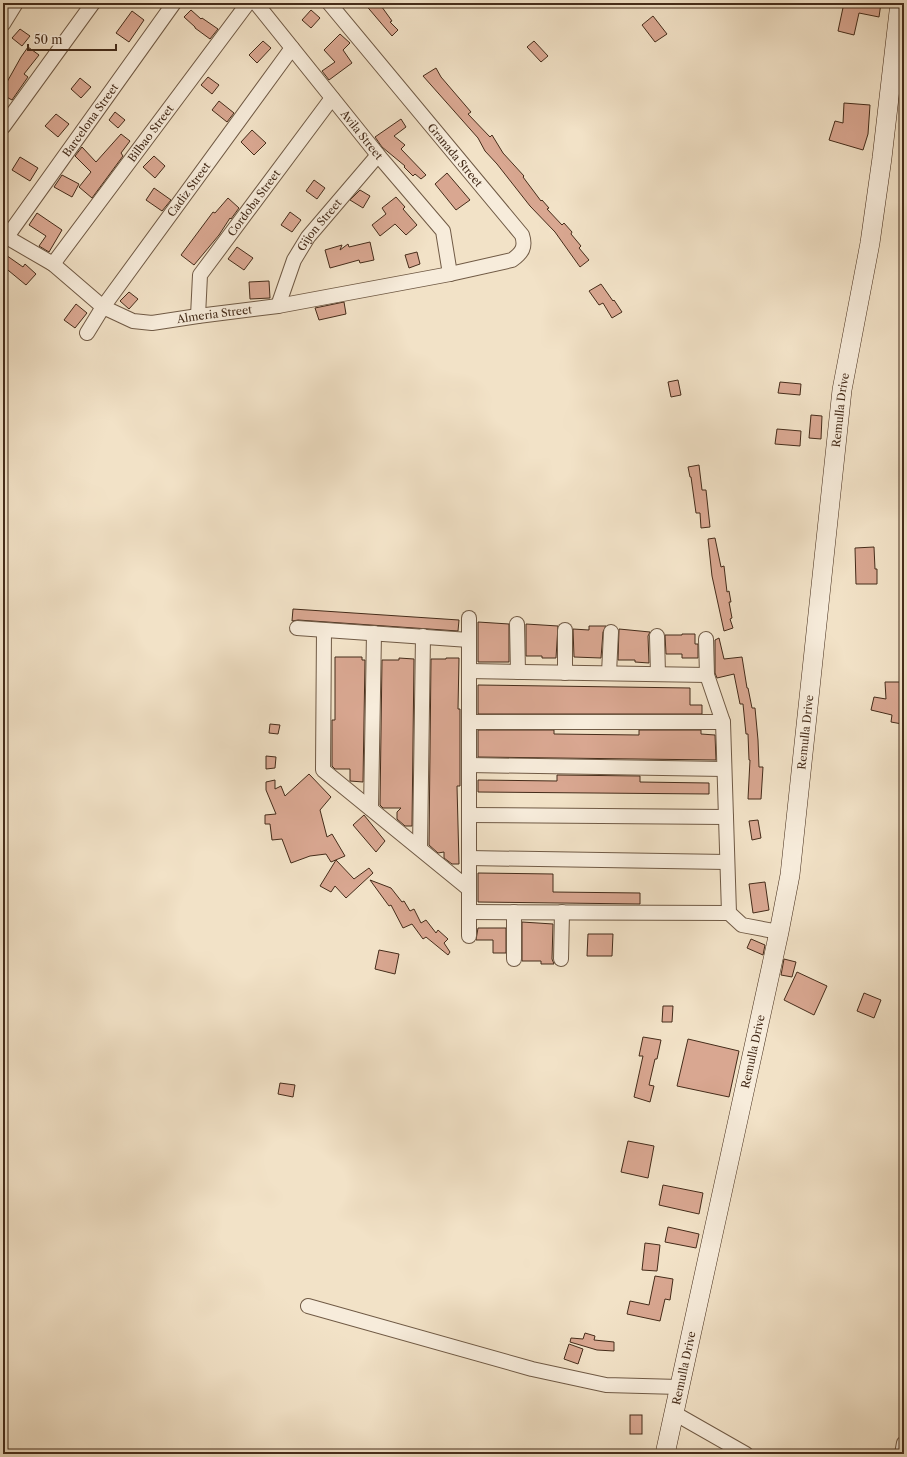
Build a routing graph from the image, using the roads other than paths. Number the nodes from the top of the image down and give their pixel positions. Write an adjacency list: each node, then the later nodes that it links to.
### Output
1 (16, 3): 8 (street)
2 (93, 3): 11 (street)
3 (174, 3): 13 (street, Barcelona Street)
4 (248, 3): 14 (street, Bilbao Street)
5 (256, 3): 9 (street, Avila Street)
6 (328, 3): 15 (street, Granada Street)
7 (900, 3): 52 (main road, Remulla Drive)
8 (3, 24)
9 (292, 48): 10 (street, Avila Street); 17 (street, Cadiz Street)
10 (332, 98): 12 (street, Avila Street); 18 (street, Cordoba Street)
11 (3, 127)
12 (378, 155): 15 (street, Avila Street); 16 (street, Gijon Street)
13 (5, 236): 14 (street, Almeria Street)
14 (53, 264): 17 (street, Almeria Street)
15 (450, 274): 16 (street, Almeria Street)
16 (278, 306): 18 (street, Almeria Street)
17 (103, 307): 18 (street, Almeria Street); 19 (street, Cadiz Street)
18 (198, 316)
19 (87, 333)
20 (469, 618): 30 (street)
21 (517, 624): 32 (street)
22 (297, 628): 23 (street)
23 (324, 630): 26 (street); 41 (street)
24 (564, 630): 33 (street)
25 (611, 632): 34 (street)
26 (374, 633): 27 (street); 41 (street)
27 (423, 636): 30 (street); 44 (street)
28 (657, 636): 35 (street)
29 (706, 639): 36 (street)
30 (469, 640): 31 (street)
31 (469, 671): 32 (street); 37 (street)
32 (518, 672): 33 (street)
33 (565, 673): 34 (street)
34 (610, 673): 35 (street)
35 (658, 674): 36 (street)
36 (707, 675): 38 (street)
37 (469, 722): 38 (street); 39 (street)
38 (723, 722): 40 (street)
39 (469, 765): 40 (street); 42 (street)
40 (724, 770): 43 (street)
41 (371, 809): 44 (street)
42 (469, 815): 43 (street); 45 (street)
43 (726, 817): 46 (street)
44 (420, 848): 47 (street)
45 (469, 858): 46 (street); 47 (street)
46 (728, 862): 51 (street)
47 (469, 889): 48 (street)
48 (469, 912): 49 (street); 53 (street)
49 (514, 912): 50 (street); 55 (street)
50 (562, 912): 51 (street); 54 (street)
51 (729, 913): 52 (street)
52 (780, 932): 57 (main road, Remulla Drive)
53 (469, 936)
54 (561, 958)
55 (514, 959)
56 (308, 1306): 57 (street)
57 (679, 1388): 58 (main road, Remulla Drive)
58 (674, 1413): 60 (main road, Remulla Drive); 61 (street)
59 (904, 1444): 62 (street)
60 (665, 1454)
61 (746, 1454)
62 (902, 1454)

